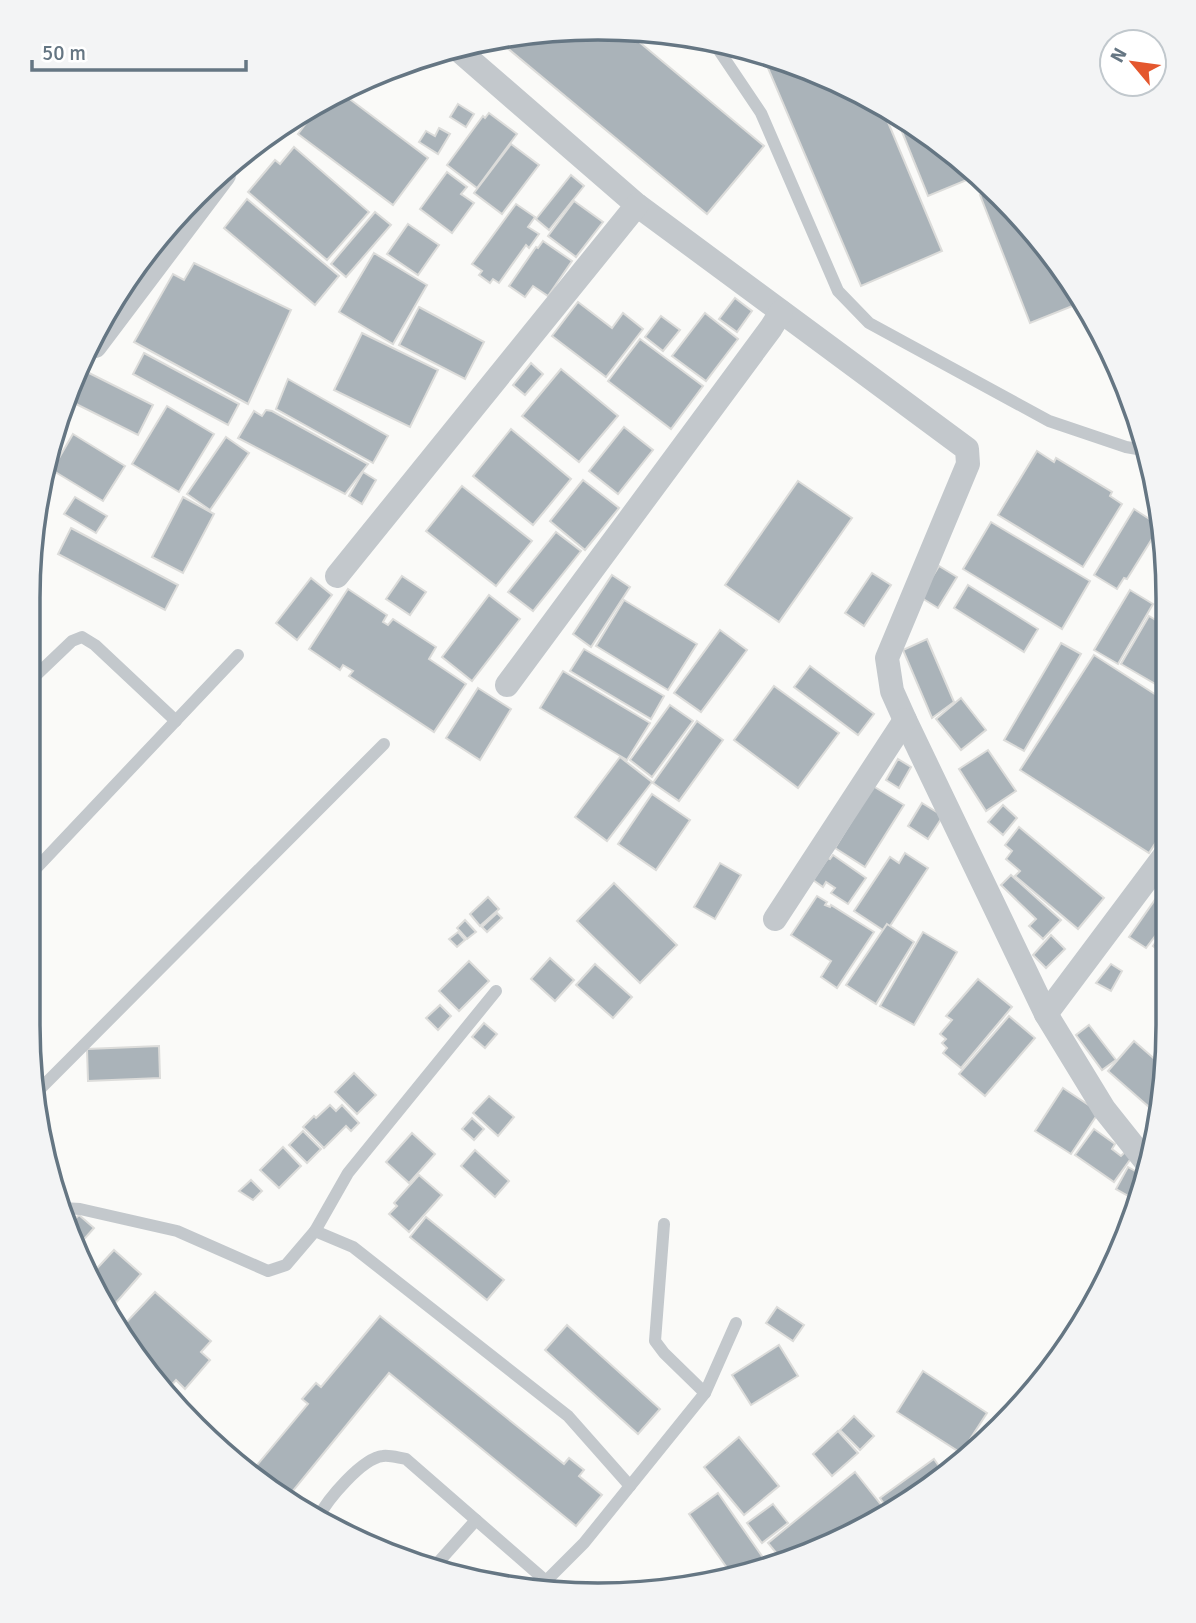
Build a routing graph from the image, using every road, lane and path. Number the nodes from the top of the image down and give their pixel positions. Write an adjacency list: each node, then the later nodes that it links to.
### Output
1 (722, 54): 7 (lane)
2 (466, 56): 3 (street)
3 (637, 205): 5 (street); 8 (street)
4 (195, 213): 6 (street)
5 (781, 312): 11 (street); 12 (street)
6 (114, 321)
7 (1135, 449)
8 (337, 576)
9 (238, 655): 13 (lane)
10 (40, 672): 13 (lane)
11 (507, 685)
12 (905, 720): 17 (street); 19 (street)
13 (176, 721): 15 (lane)
14 (384, 744): 20 (lane)
15 (40, 864)
16 (1156, 867): 19 (street)
17 (775, 919)
18 (496, 991): 24 (lane)
19 (1046, 1014): 21 (street)
20 (44, 1085)
21 (1140, 1155)
22 (72, 1209): 24 (lane)
23 (664, 1224): 26 (lane)
24 (315, 1231): 27 (lane)
25 (736, 1323): 26 (lane)
26 (705, 1393): 27 (lane)
27 (630, 1486): 32 (lane)
28 (323, 1510): 29 (lane)
29 (477, 1520): 30 (lane); 31 (lane)
30 (441, 1560)
31 (538, 1579)
32 (547, 1580)

